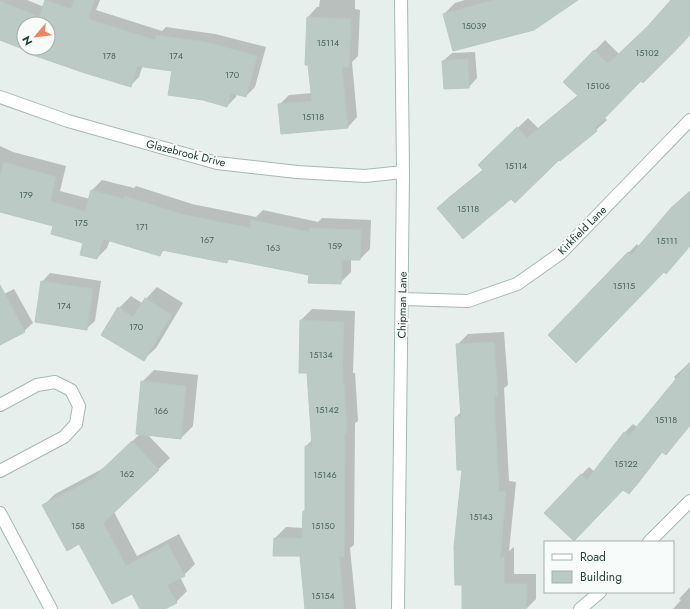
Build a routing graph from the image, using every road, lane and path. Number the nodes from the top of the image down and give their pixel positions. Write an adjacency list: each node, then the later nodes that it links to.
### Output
1 (401, 0): 4 (street, Chipman Lane)
2 (0, 97): 4 (street, Glazebrook Drive)
3 (690, 120): 5 (street, Kirkfield Lane)
4 (403, 172): 5 (street, Chipman Lane)
5 (402, 299): 13 (street, Chipman Lane)
6 (0, 405): 7 (street)
7 (0, 471)
8 (690, 501): 10 (street)
9 (0, 513): 12 (street)
10 (650, 541)
11 (599, 593): 14 (street)
12 (51, 609)
13 (398, 609)
14 (580, 609)

